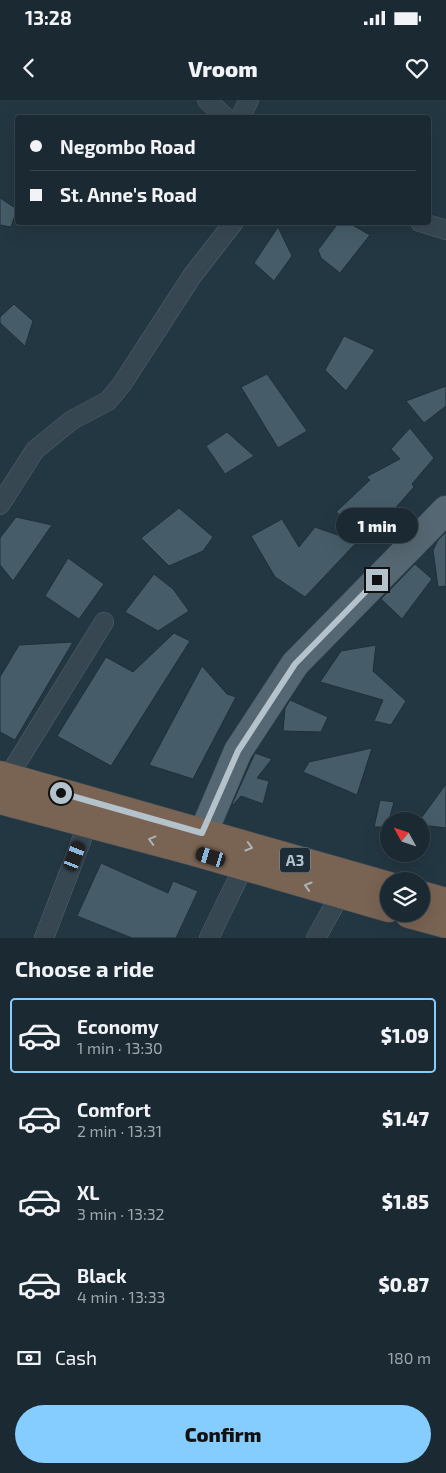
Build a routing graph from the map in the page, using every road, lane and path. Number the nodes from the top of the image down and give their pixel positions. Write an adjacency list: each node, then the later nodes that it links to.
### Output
1 (207, 100): 3 (street)
2 (249, 100): 4 (street)
3 (223, 115)
4 (242, 115)
5 (232, 225): 8 (street)
6 (430, 225): 7 (street)
7 (446, 230)
8 (0, 505)
9 (446, 510): 13 (main road)
10 (104, 622): 11 (street)
11 (3, 784): 12 (highway, A3); 13 (highway, A3)
12 (88, 823): 13 (highway, A3, one-way to 12); 22 (street)
13 (199, 843): 14 (highway, A3); 15 (highway, A3, one-way to 15)
14 (244, 866): 16 (highway, A3, one-way to 14); 23 (street)
15 (380, 884)
16 (340, 895): 19 (highway, A3); 24 (street)
17 (430, 898): 18 (highway)
18 (446, 902)
19 (380, 906)
20 (430, 920): 21 (highway)
21 (446, 924)
22 (44, 938)
23 (209, 938)
24 (316, 938)

